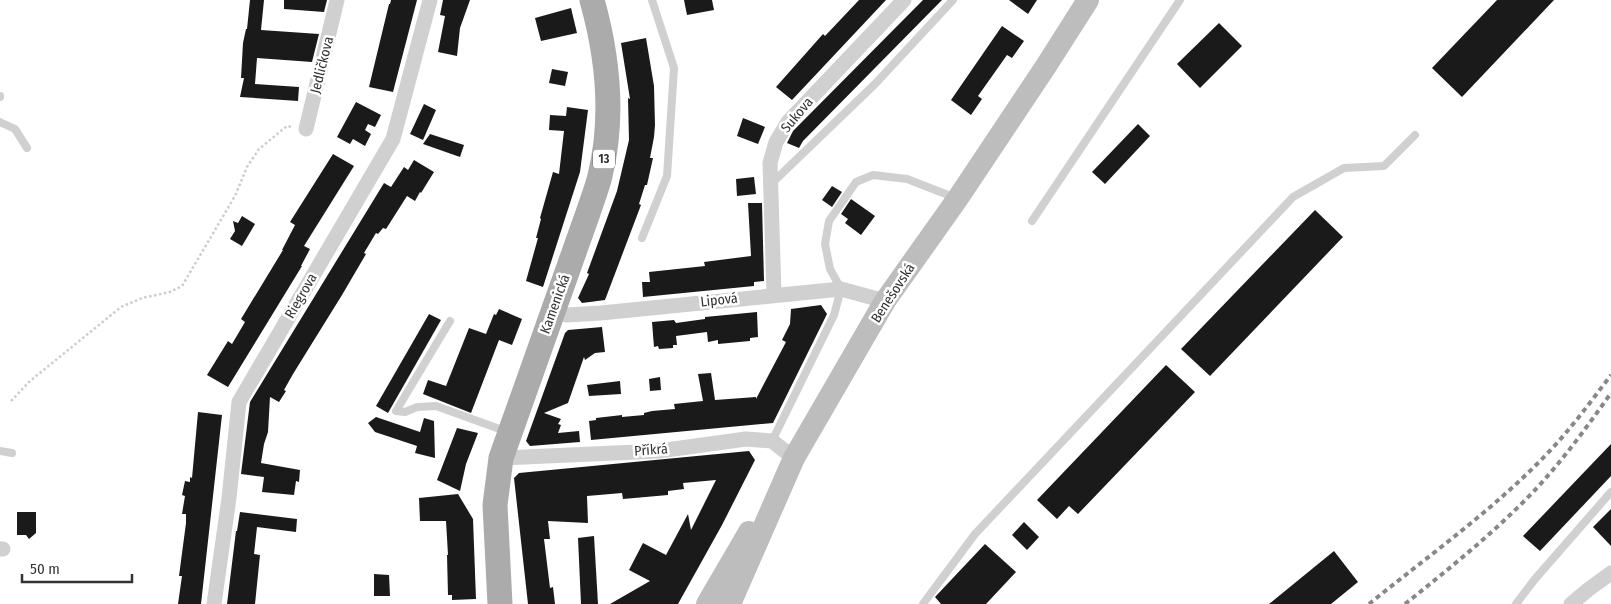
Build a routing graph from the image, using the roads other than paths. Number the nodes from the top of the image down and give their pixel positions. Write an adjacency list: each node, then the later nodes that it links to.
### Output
1 (336, 0): 10 (street, Jedličkova)
2 (430, 0): 31 (street, Riegrova)
3 (652, 0): 16 (lane)
4 (904, 0): 13 (street, Sukova)
5 (953, 0): 13 (lane)
6 (1088, 0): 14 (main road, Benešovská)
7 (1180, 0): 15 (lane)
8 (597, 2): 20 (main road, Kamenická / 13)
9 (0, 122): 12 (lane)
10 (306, 129)
11 (1415, 135): 34 (lane)
12 (27, 148)
13 (771, 184): 18 (street, Sukova)
14 (958, 198): 17 (lane); 19 (main road, Benešovská)
15 (1032, 220)
16 (642, 238)
17 (840, 289): 18 (street, Lipová); 19 (street, Lipová); 23 (lane)
18 (774, 294): 20 (street, Lipová)
19 (885, 301): 27 (main road, Benešovská)
20 (552, 312): 22 (main road, Kamenická / 13)
21 (450, 321): 22 (lane)
22 (510, 433): 26 (main road, Kamenická / 13)
23 (772, 441): 26 (street, Příkrá); 27 (street)
24 (0, 451): 25 (lane)
25 (12, 453)
26 (501, 458): 30 (main road, Kamenická / 13)
27 (794, 458): 32 (main road); 33 (main road, Benešovská)
28 (1611, 492): 35 (lane)
29 (1611, 574): 36 (street)
30 (501, 601)
31 (214, 604)
32 (707, 604)
33 (730, 604)
34 (923, 604)
35 (1516, 604)
36 (1572, 604)

